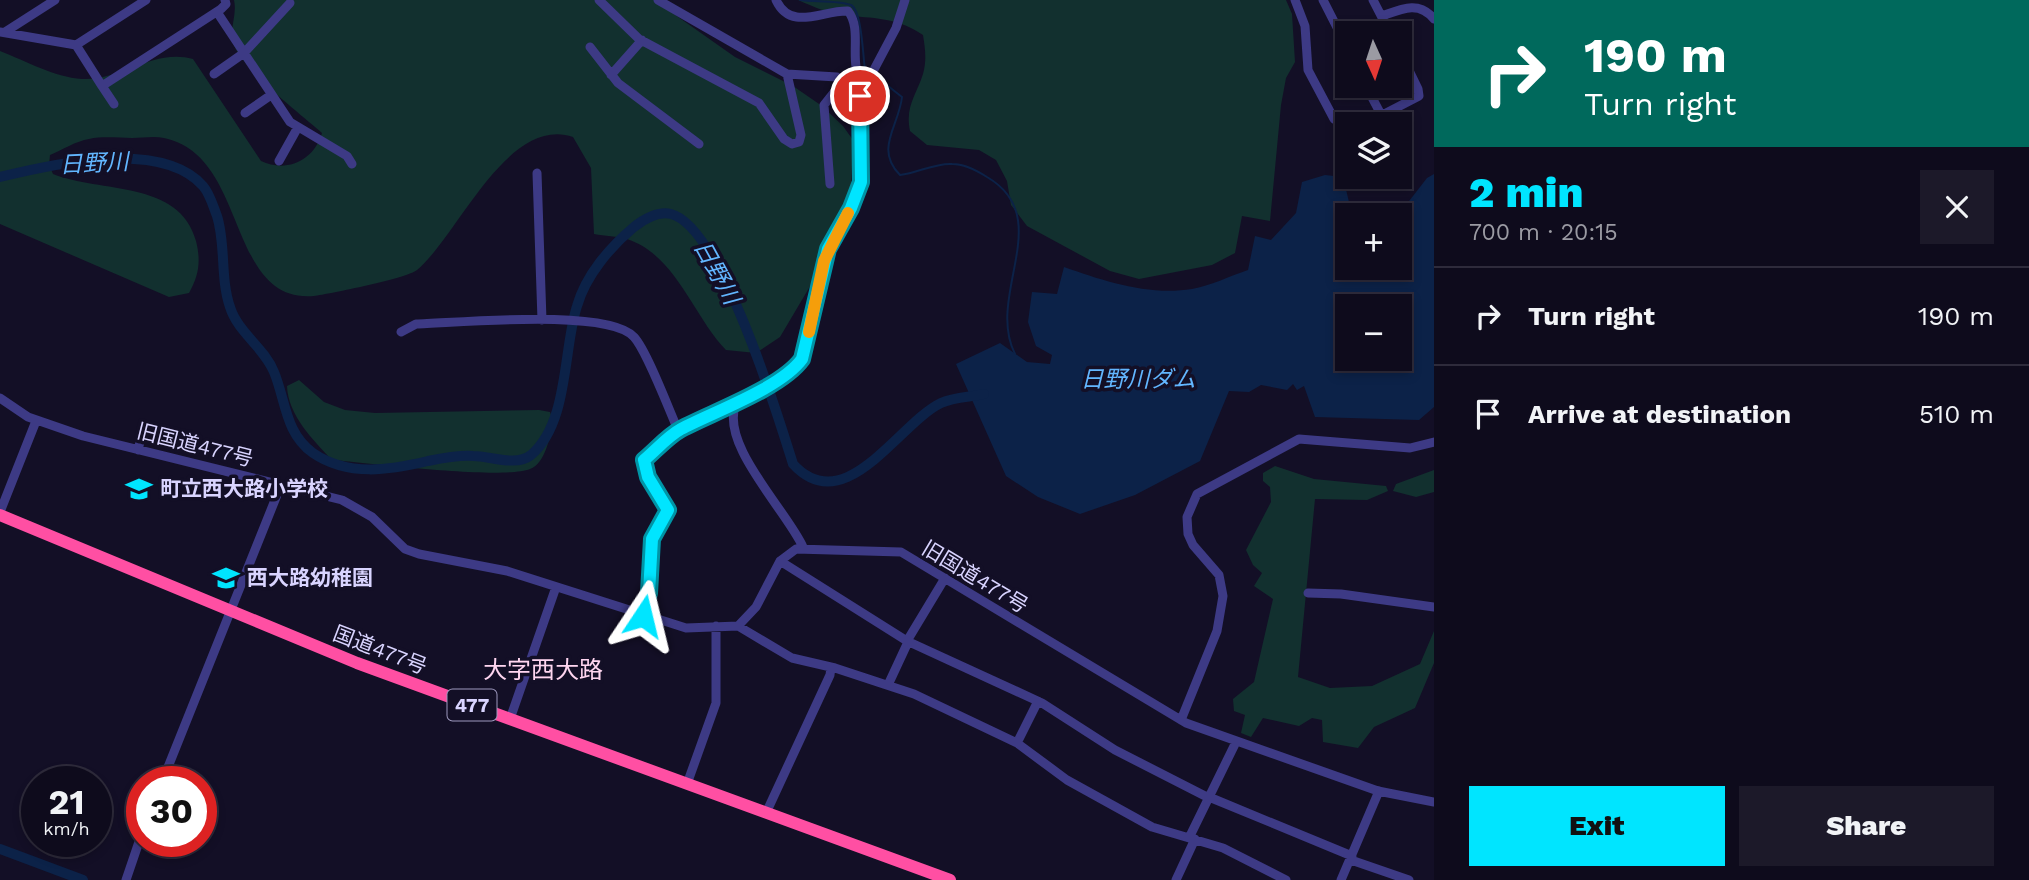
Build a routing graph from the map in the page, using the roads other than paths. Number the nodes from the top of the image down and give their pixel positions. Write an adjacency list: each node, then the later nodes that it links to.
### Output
1 (55, 0): 17 (street)
2 (146, 0): 19 (street)
3 (225, 0): 12 (street)
4 (599, 0): 18 (street)
5 (658, 0): 23 (street)
6 (776, 0): 27 (street)
7 (905, 0): 27 (street)
8 (1295, 0): 34 (street)
9 (1323, 0): 16 (street)
10 (1373, 0): 13 (street)
11 (290, 3): 21 (street)
12 (217, 12): 21 (street); 28 (street)
13 (1382, 16): 14 (street); 15 (street)
14 (1434, 19)
15 (1384, 21)
16 (1335, 23)
17 (3, 32): 19 (street)
18 (642, 40): 23 (street); 24 (street)
19 (76, 45): 28 (street)
20 (590, 47): 24 (street)
21 (244, 53): 22 (street); 29 (street)
22 (214, 74)
23 (787, 74): 26 (street)
24 (611, 75): 36 (street)
25 (1412, 77): 32 (street)
26 (843, 81): 30 (street); 40 (street)
27 (865, 82): 30 (street)
28 (102, 86): 31 (street)
29 (271, 95): 33 (street); 35 (street)
30 (860, 96): 44 (street)
31 (114, 104)
32 (1395, 112)
33 (245, 113)
34 (1335, 120)
35 (298, 127): 37 (street); 38 (street)
36 (699, 144)
37 (279, 161)
38 (352, 164)
39 (537, 173): 41 (street)
40 (830, 184)
41 (542, 320): 42 (street); 47 (street)
42 (401, 332)
43 (0, 398): 45 (street, 旧国道477号)
44 (740, 401): 47 (street); 52 (street)
45 (36, 421): 49 (street, 旧国道477号); 51 (street)
46 (144, 426): 49 (street)
47 (678, 430): 59 (street)
48 (1434, 442): 67 (street)
49 (138, 450): 50 (street, 旧国道477号)
50 (281, 485): 55 (street, 旧国道477号); 58 (street)
51 (0, 513): 58 (highway, 国道477号 / 477)
52 (803, 547): 53 (street); 54 (street, 旧国道477号)
53 (780, 561): 61 (street); 62 (street)
54 (945, 578): 62 (street); 67 (street, 旧国道477号)
55 (556, 587): 59 (street, 旧国道477号); 66 (street)
56 (1308, 593): 57 (street)
57 (1434, 607)
58 (230, 612): 66 (highway, 国道477号 / 477); 70 (street)
59 (643, 616): 60 (street, 旧国道477号)
60 (716, 626): 61 (street, 旧国道477号); 71 (street)
61 (738, 626): 63 (street)
62 (907, 641): 64 (street); 65 (street)
63 (831, 667): 64 (street); 75 (street)
64 (888, 685): 69 (street)
65 (1038, 701): 69 (street); 73 (street)
66 (510, 719): 71 (highway, 国道477号 / 477)
67 (1181, 720): 68 (street, 旧国道477号)
68 (1236, 741): 72 (street, 旧国道477号); 73 (street)
69 (1017, 743): 76 (street)
70 (168, 766)
71 (687, 784): 75 (highway, 国道477号 / 477)
72 (1378, 791): 74 (street, 旧国道477号); 78 (street)
73 (1209, 798): 76 (street); 78 (street)
74 (1434, 802)
75 (766, 813): 80 (highway, 国道477号 / 477)
76 (1192, 838): 81 (street); 82 (street)
77 (134, 857): 79 (street)
78 (1352, 857): 83 (street); 84 (street)
79 (126, 880)
80 (950, 880)
81 (1176, 880)
82 (1286, 880)
83 (1341, 880)
84 (1409, 880)

